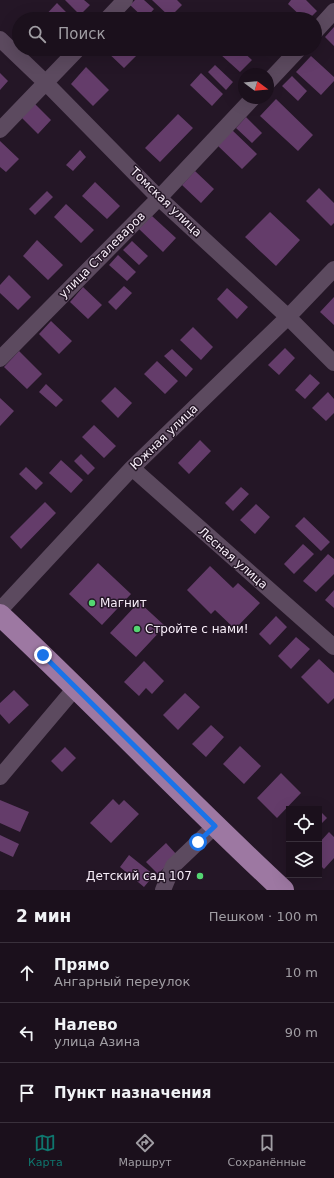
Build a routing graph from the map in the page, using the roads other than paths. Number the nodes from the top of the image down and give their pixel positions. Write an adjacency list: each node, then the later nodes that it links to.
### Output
1 (125, 0): 2 (street)
2 (114, 12)
3 (334, 12): 4 (street)
4 (322, 25)
5 (0, 39): 6 (street, Томская улица)
6 (12, 50)
7 (18, 56): 11 (street, Томская улица)
8 (71, 56): 11 (street)
9 (292, 56): 10 (street)
10 (274, 76)
11 (46, 83): 13 (street); 14 (street, Томская улица)
12 (247, 104): 14 (street, улица Сталеваров)
13 (0, 130)
14 (159, 198): 16 (street, Томская улица); 17 (street, улица Сталеваров)
15 (334, 269): 16 (street, Южная улица)
16 (288, 317): 18 (street, Томская улица); 19 (street, Южная улица)
17 (0, 359)
18 (334, 363)
19 (132, 468): 20 (street, Южная улица); 22 (street, Лесная улица)
20 (0, 610)
21 (0, 615): 23 (main road)
22 (334, 647)
23 (76, 687): 24 (street); 25 (main road)
24 (0, 777)
25 (215, 826): 26 (street); 27 (main road)
26 (163, 890)
27 (283, 890)

